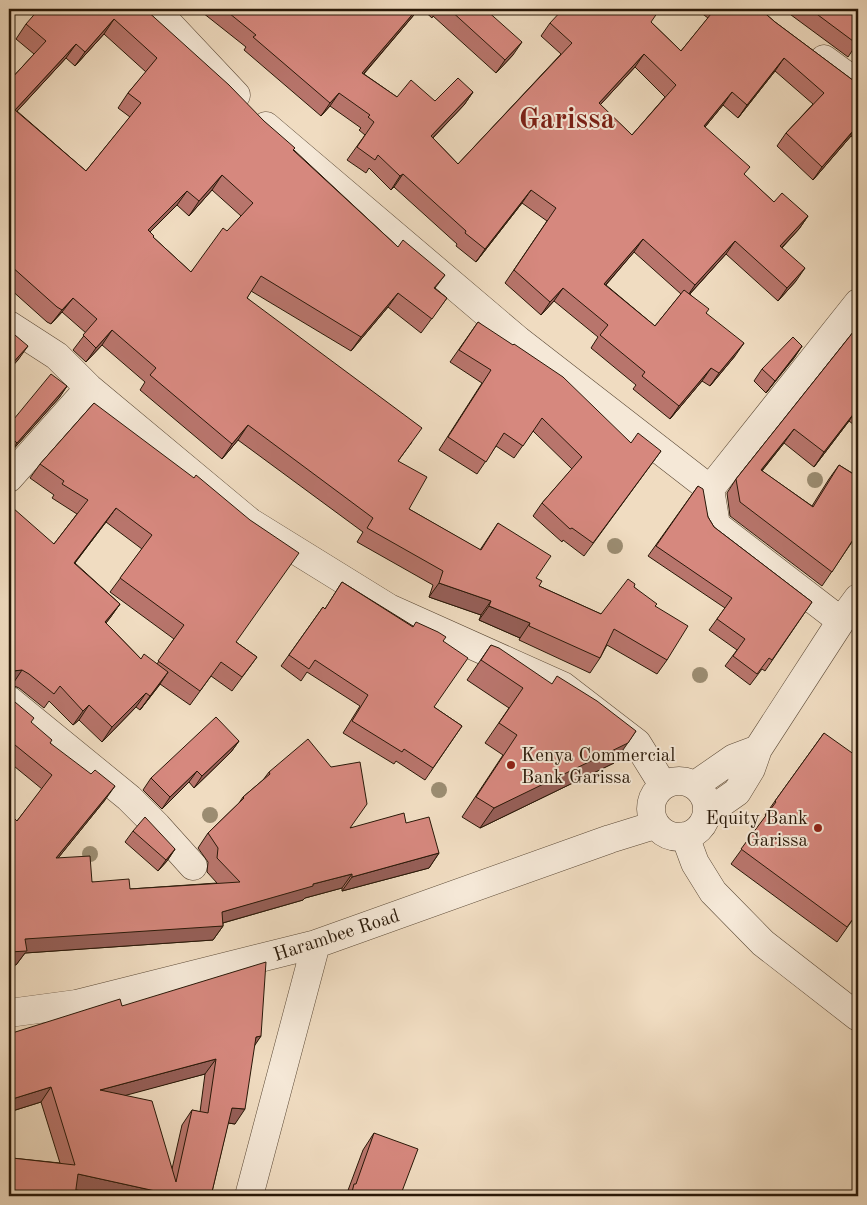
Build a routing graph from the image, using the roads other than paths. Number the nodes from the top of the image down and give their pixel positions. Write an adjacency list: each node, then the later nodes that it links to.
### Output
1 (155, 9): 8 (street)
2 (806, 45): 3 (street)
3 (858, 84)
4 (858, 303): 8 (street)
5 (9, 324): 6 (street)
6 (89, 388): 7 (street); 13 (street)
7 (9, 478)
8 (710, 489): 10 (street)
9 (858, 598): 10 (street)
10 (841, 621): 12 (street)
11 (9, 700): 18 (street)
12 (758, 749): 14 (street); 15 (street)
13 (663, 785): 14 (street); 16 (street)
14 (695, 785): 15 (street)
15 (707, 814): 17 (street)
16 (656, 825): 17 (street); 19 (street, Harambee Road)
17 (685, 836): 21 (street)
18 (193, 866)
19 (316, 944): 20 (street, Harambee Road); 22 (street)
20 (9, 1013)
21 (858, 1017)
22 (249, 1196)

